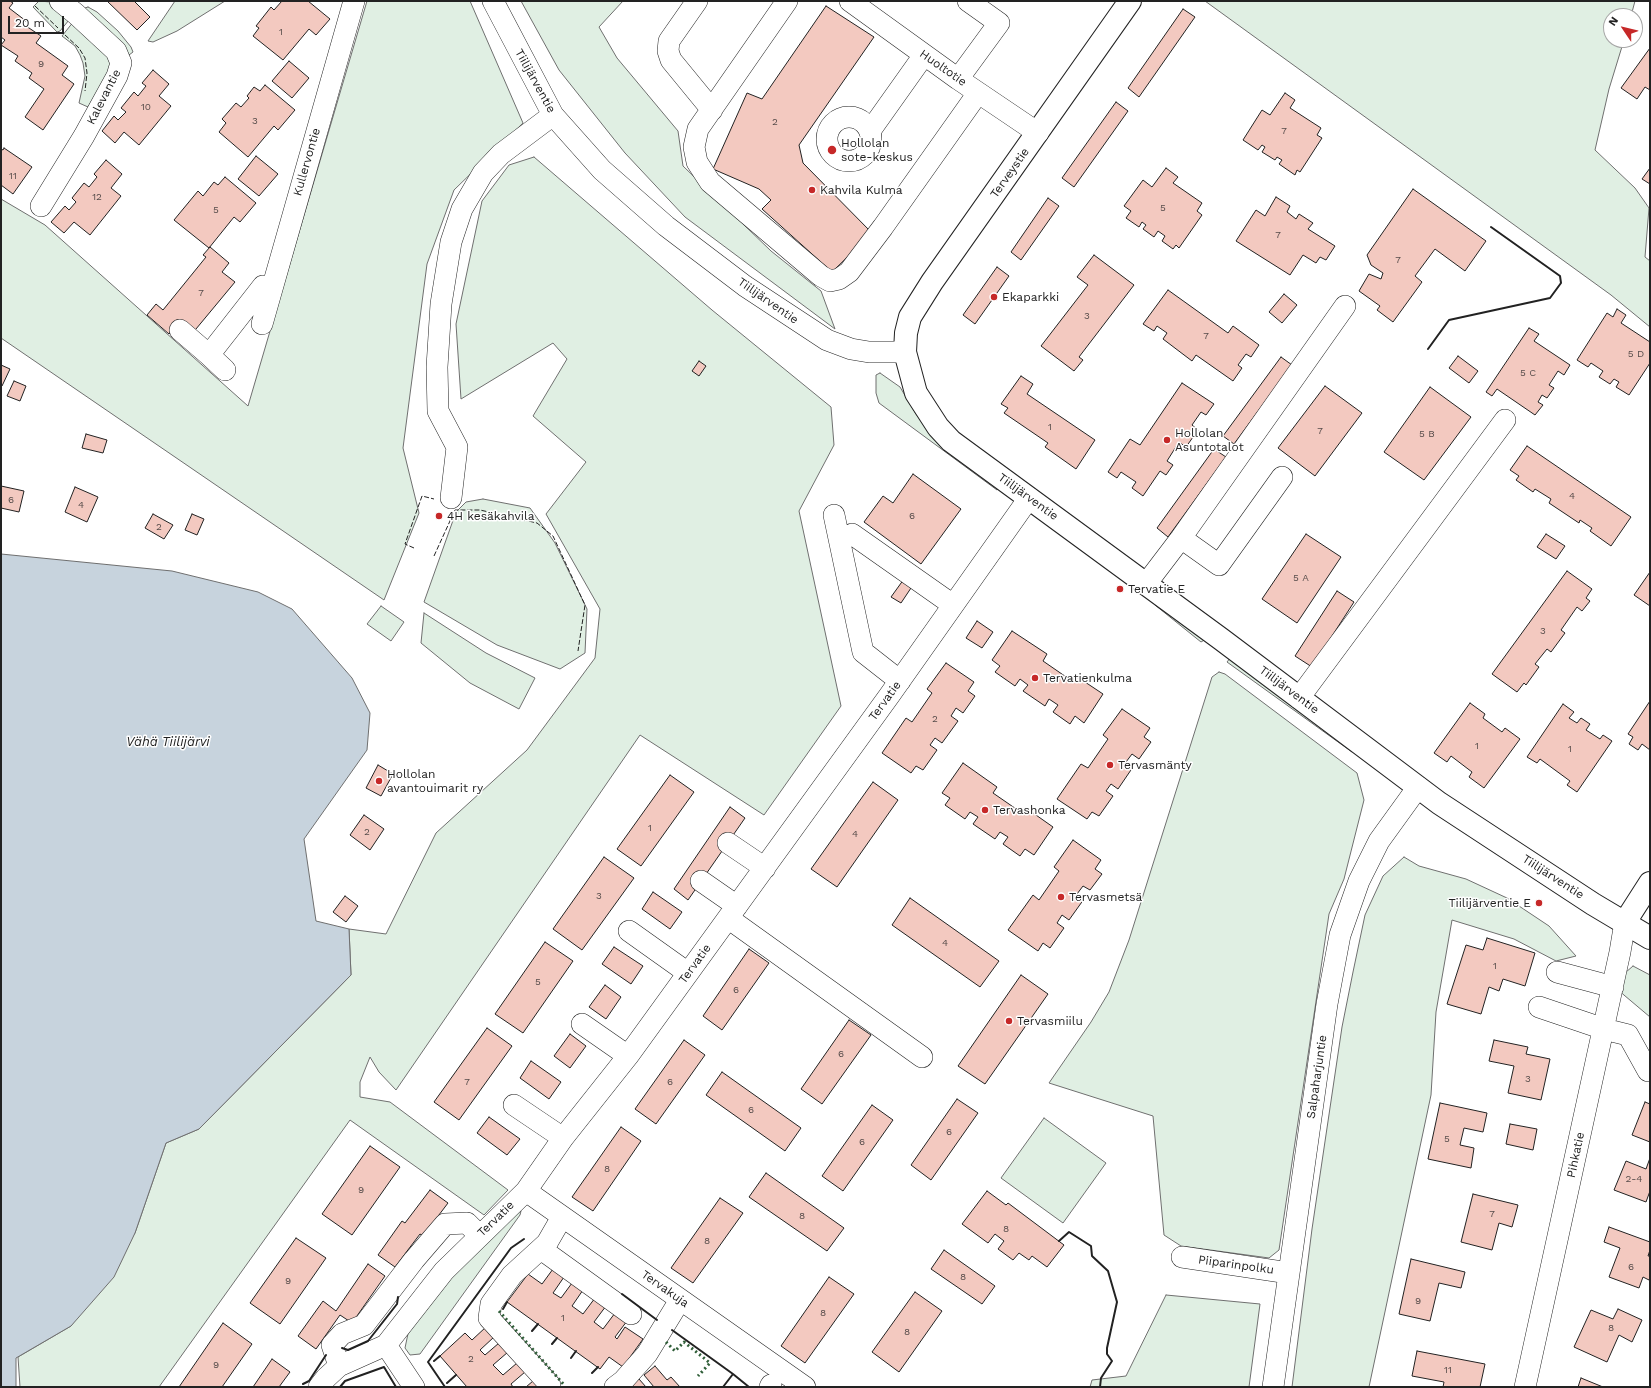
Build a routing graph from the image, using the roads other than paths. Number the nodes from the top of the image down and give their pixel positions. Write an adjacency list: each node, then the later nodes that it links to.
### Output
1 (60, 1): 16 (street, Kalevantie)
2 (354, 1): 19 (street, Kullervontie)
3 (493, 1): 13 (street, Tiilijärventie)
4 (697, 1): 12 (street)
5 (787, 1): 12 (street)
6 (850, 1): 9 (street, Huoltotie)
7 (968, 1): 10 (street)
8 (1130, 1): 15 (main road, Terveystie)
9 (924, 55): 10 (street, Huoltotie); 14 (street)
10 (958, 79): 11 (street, Huoltotie)
11 (978, 93): 12 (street); 15 (street, Huoltotie)
12 (712, 110)
13 (553, 115): 21 (street, Tiilijärventie); 26 (street)
14 (870, 130)
15 (1038, 133): 21 (main road, Terveystie)
16 (41, 206)
17 (263, 286): 22 (street)
18 (1345, 306): 30 (street)
19 (262, 324)
20 (180, 330): 22 (street)
21 (905, 352): 27 (main road, Tiilijärventie)
22 (209, 355): 23 (street)
23 (225, 370)
24 (1505, 420): 34 (street)
25 (1282, 476): 30 (street)
26 (451, 498)
27 (1029, 498): 31 (main road, Tiilijärventie); 32 (street, Tervatie)
28 (834, 515): 33 (street)
29 (852, 534): 32 (street)
30 (1181, 538): 31 (street)
31 (1146, 584): 34 (main road, Tiilijärventie)
32 (953, 605): 33 (street, Tervatie)
33 (900, 680): 37 (street, Tervatie)
34 (1299, 698): 35 (main road, Tiilijärventie)
35 (1418, 787): 41 (main road, Tiilijärventie); 60 (street, Salpaharjuntie)
36 (728, 842): 37 (street)
37 (765, 868): 40 (street, Tervatie)
38 (701, 881): 40 (street)
39 (1650, 883): 41 (main road)
40 (733, 912): 45 (street, Tervatie); 51 (street)
41 (1625, 922): 43 (main road, Tiilijärventie); 46 (street, Pihkatie)
42 (629, 931): 45 (street)
43 (1650, 938)
44 (1557, 972): 46 (street)
45 (688, 973): 50 (street, Tervatie)
46 (1613, 987): 49 (street, Pihkatie)
47 (1539, 1007): 49 (street)
48 (582, 1024): 50 (street)
49 (1604, 1029): 52 (street); 73 (street, Pihkatie)
50 (628, 1056): 54 (street, Tervatie)
51 (922, 1057)
52 (1648, 1071)
53 (514, 1104): 54 (street)
54 (563, 1138): 55 (street, Tervatie)
55 (526, 1191): 56 (street, Tervakuja); 57 (street, Tervatie)
56 (562, 1217): 58 (street); 62 (street, Tervakuja)
57 (479, 1235): 61 (street); 63 (street, Tervatie)
58 (541, 1249): 64 (street); 67 (street)
59 (1182, 1258): 60 (street, Piiparinpolku)
60 (1289, 1273): 72 (street, Salpaharjuntie)
61 (395, 1285): 63 (street); 66 (street)
62 (680, 1300): 70 (street); 71 (street, Tervakuja)
63 (418, 1302): 65 (street, Tervatie)
64 (631, 1314)
65 (386, 1345): 66 (street, Tervatie); 69 (street)
66 (339, 1366): 68 (street, Tervatie)
67 (550, 1385)
68 (318, 1387)
69 (414, 1387)
70 (615, 1387)
71 (805, 1387)
72 (1273, 1387)
73 (1525, 1387)

